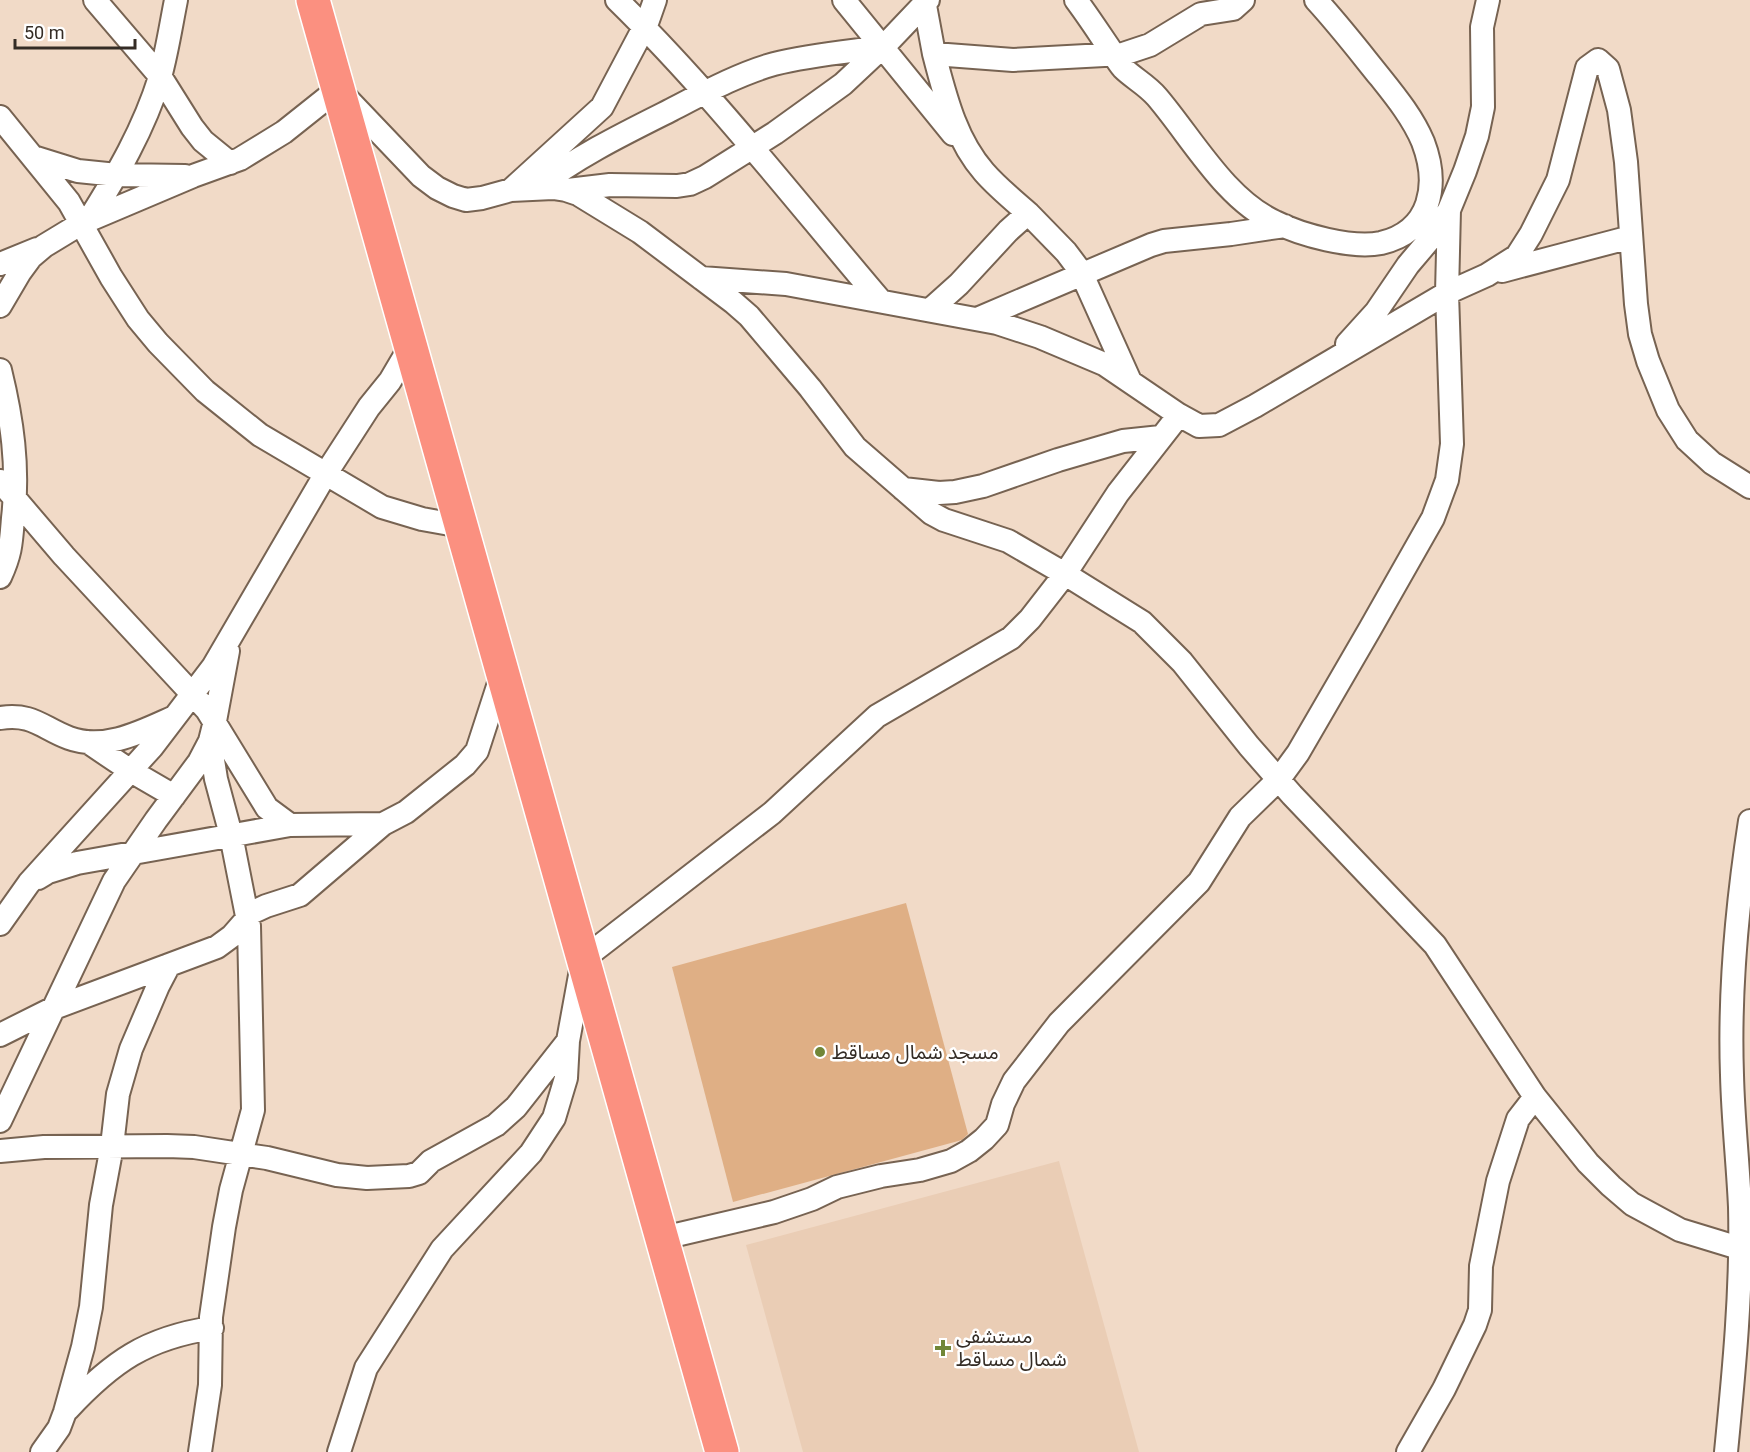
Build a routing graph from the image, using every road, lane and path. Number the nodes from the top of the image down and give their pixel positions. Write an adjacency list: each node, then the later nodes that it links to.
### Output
1 (95, 0): 16 (street)
2 (176, 0): 16 (street)
3 (313, 0): 17 (highway)
4 (617, 0): 12 (street)
5 (655, 0): 12 (street)
6 (844, 0): 13 (street)
7 (1076, 0): 15 (street)
8 (1243, 0): 15 (street)
9 (1316, 0): 32 (street)
10 (1488, 0): 29 (street)
11 (926, 1): 13 (street); 14 (street)
12 (645, 27): 18 (street); 27 (street)
13 (883, 47): 18 (street); 20 (street); 22 (street)
14 (934, 54): 15 (street); 22 (street)
15 (1115, 56): 33 (street)
16 (160, 76): 23 (street); 24 (street)
17 (338, 89): 23 (street); 27 (street); 47 (highway)
18 (705, 93): 20 (street); 26 (street)
19 (0, 117): 21 (street)
20 (751, 147): 28 (street); 43 (street)
21 (33, 157): 24 (street); 31 (street)
22 (973, 157): 30 (street)
23 (230, 163): 25 (street)
24 (117, 175): 25 (street); 31 (street)
25 (193, 176): 31 (street)
26 (535, 189): 27 (street); 28 (street)
27 (511, 190)
28 (566, 190): 41 (street)
29 (1449, 210): 37 (street); 42 (street)
30 (1028, 213): 39 (street); 45 (street)
31 (85, 222): 36 (street); 54 (street)
32 (1418, 222): 35 (street); 37 (street)
33 (1285, 226): 35 (street); 39 (street)
34 (1631, 237): 40 (street); 40 (street); 56 (street)
35 (1380, 243): 37 (street)
36 (44, 246): 38 (street); 44 (street)
37 (1410, 258): 48 (street)
38 (0, 264)
39 (1083, 275): 46 (street); 50 (street)
40 (1487, 275): 42 (street)
41 (701, 278): 43 (street); 57 (street)
42 (1447, 293): 48 (street); 70 (street)
43 (880, 300): 45 (street)
44 (0, 306)
45 (930, 310): 46 (street)
46 (977, 319): 50 (street)
47 (411, 346): 54 (street); 59 (highway)
48 (1332, 361): 51 (street)
49 (0, 370): 52 (street)
50 (1131, 382): 51 (street)
51 (1179, 415): 53 (street)
52 (5, 422): 58 (street)
53 (1161, 437): 57 (street); 60 (street)
54 (325, 475): 59 (street); 62 (street)
55 (0, 481): 58 (street)
56 (1750, 487)
57 (903, 489): 60 (street)
58 (15, 498): 61 (street); 64 (street)
59 (461, 526): 63 (highway)
60 (1065, 574): 70 (street); 81 (street)
61 (0, 577)
62 (230, 641): 64 (street); 67 (street)
63 (502, 674): 73 (street); 81 (highway)
64 (192, 693): 65 (street); 67 (street)
65 (174, 717): 68 (street); 69 (street)
66 (0, 718): 68 (street)
67 (212, 731): 71 (street); 74 (street); 75 (street)
68 (88, 742): 69 (street)
69 (131, 771): 71 (street); 77 (street)
70 (1279, 779): 86 (street); 91 (street)
71 (174, 796): 76 (street)
72 (1750, 821): 92 (street)
73 (384, 824): 74 (street); 79 (street)
74 (290, 825): 75 (street)
75 (231, 835): 76 (street); 79 (street)
76 (133, 852): 77 (street); 83 (street)
77 (29, 883): 78 (street); 80 (street)
78 (0, 905)
79 (247, 918): 82 (street); 90 (street)
80 (0, 924)
81 (583, 959): 85 (street); 91 (highway)
82 (169, 965): 83 (street); 88 (street)
83 (54, 1008): 84 (street); 87 (street)
84 (0, 1035)
85 (568, 1041): 90 (street); 98 (street)
86 (1535, 1097): 92 (street); 95 (street)
87 (0, 1121)
88 (112, 1146): 89 (street); 90 (street); 94 (street)
89 (0, 1151)
90 (241, 1154): 93 (street)
91 (663, 1238): 99 (highway)
92 (1739, 1248): 102 (street)
93 (212, 1328): 94 (street); 97 (street)
94 (65, 1412): 96 (street)
95 (1424, 1424): 100 (street); 101 (street)
96 (42, 1452)
97 (200, 1452)
98 (339, 1452)
99 (723, 1452)
100 (1408, 1452)
101 (1421, 1452)
102 (1726, 1452)

